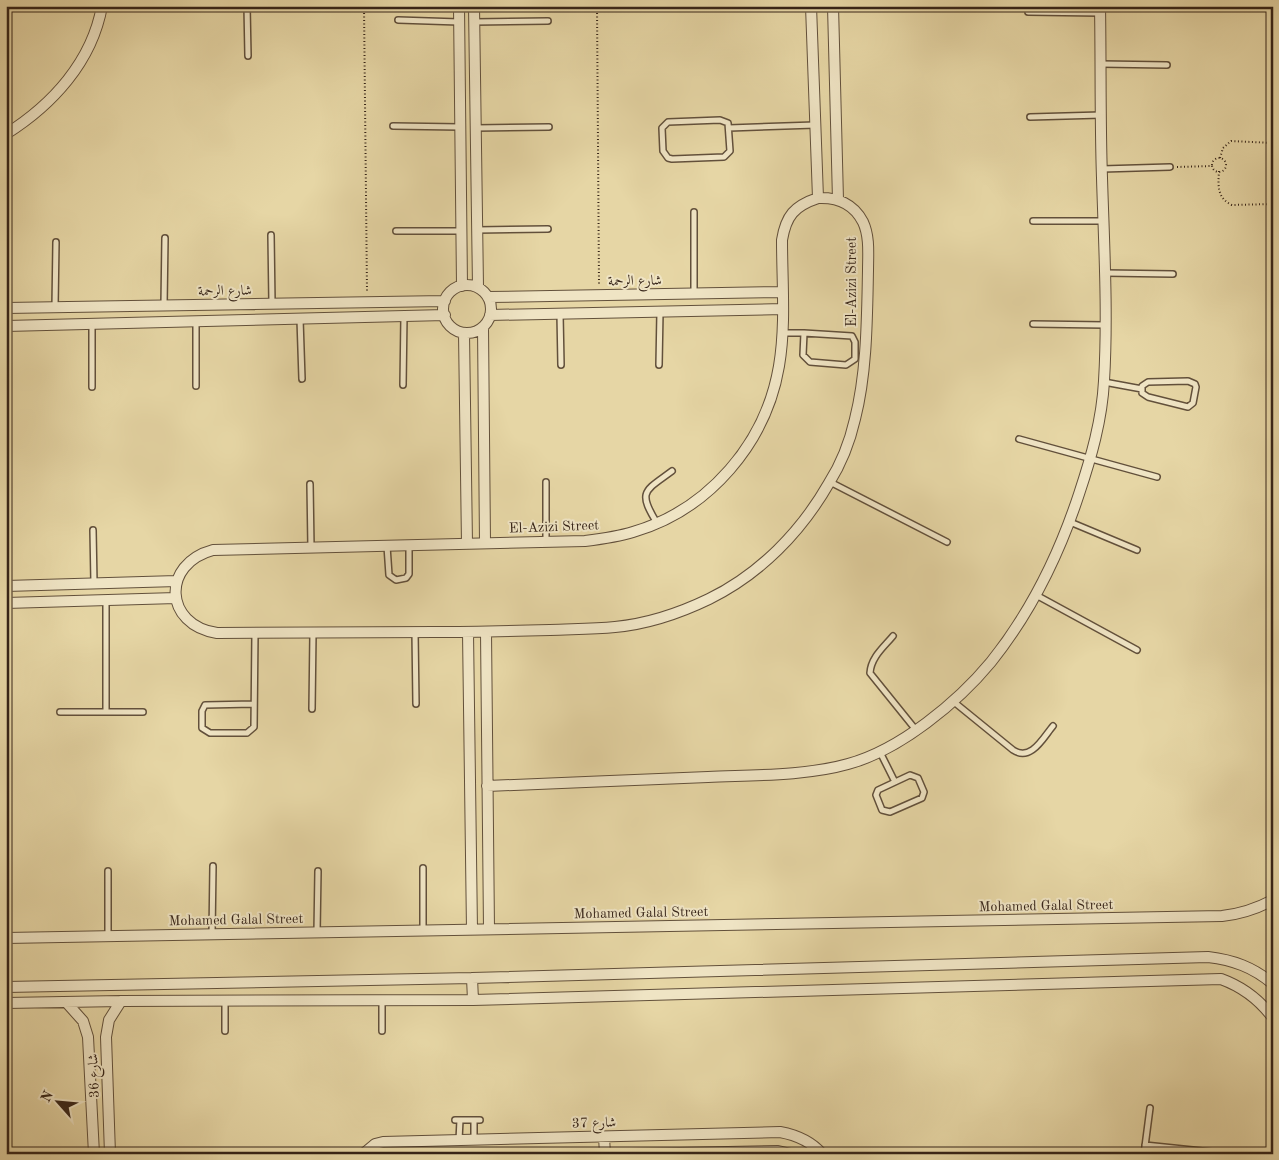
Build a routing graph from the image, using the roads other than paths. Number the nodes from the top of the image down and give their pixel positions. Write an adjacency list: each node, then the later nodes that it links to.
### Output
1 (102, 6): 24 (street)
2 (247, 6): 13 (lane)
3 (459, 6): 11 (street)
4 (474, 6): 12 (street)
5 (811, 6): 18 (street)
6 (833, 6): 28 (street)
7 (1100, 9): 8 (lane); 14 (street)
8 (1028, 12)
9 (398, 20): 11 (lane)
10 (548, 21): 12 (lane)
11 (459, 22): 20 (street)
12 (474, 22): 22 (street)
13 (248, 56)
14 (1101, 64): 15 (lane); 16 (street)
15 (1167, 64)
16 (1101, 115): 17 (lane); 26 (street)
17 (1030, 117)
18 (815, 125): 23 (lane); 27 (street)
19 (393, 126): 20 (lane)
20 (460, 127): 35 (street)
21 (549, 127): 22 (lane)
22 (476, 128): 33 (street)
23 (729, 128): 23 (lane)
24 (6, 134)
25 (1170, 167): 26 (lane)
26 (1102, 169): 31 (street)
27 (818, 198): 28 (street, El-Azizi Street); 43 (street, El-Azizi Street)
28 (838, 200): 81 (street, El-Azizi Street)
29 (694, 212): 44 (lane)
30 (1033, 221): 31 (lane)
31 (1104, 221): 39 (street)
32 (548, 229): 33 (lane)
33 (478, 230): 42 (street)
34 (396, 231): 35 (lane)
35 (461, 231): 41 (street)
36 (271, 235): 48 (lane)
37 (165, 238): 49 (lane)
38 (56, 242): 51 (lane)
39 (1104, 273): 40 (lane); 62 (street)
40 (1173, 274)
41 (462, 286): 42 (street); 47 (street)
42 (478, 288): 46 (street)
43 (782, 292): 44 (street, شارع الرحمة); 52 (street, El-Azizi Street)
44 (694, 293): 46 (street, شارع الرحمة)
45 (6, 297): 50 (lane)
46 (488, 297): 56 (street)
47 (445, 301): 48 (street, شارع الرحمة); 55 (street)
48 (272, 304): 49 (street, شارع الرحمة)
49 (164, 306): 51 (street, شارع الرحمة)
50 (8, 308): 51 (street, شارع الرحمة)
51 (55, 308)
52 (782, 309): 53 (street); 66 (street, El-Azizi Street)
53 (660, 312): 54 (street); 69 (lane)
54 (560, 314): 56 (street); 68 (lane)
55 (445, 315): 57 (street); 65 (street)
56 (490, 315): 64 (street)
57 (404, 316): 58 (street); 72 (lane)
58 (300, 319): 59 (street); 70 (lane)
59 (196, 322): 60 (street); 73 (lane)
60 (92, 324): 63 (street); 74 (lane)
61 (1033, 324): 62 (lane)
62 (1105, 325): 71 (street)
63 (6, 326)
64 (482, 327): 65 (street); 88 (street)
65 (464, 332): 89 (street)
66 (783, 333): 67 (lane); 84 (street, El-Azizi Street)
67 (804, 333): 67 (lane)
68 (561, 365)
69 (660, 365)
70 (302, 380)
71 (1104, 382): 75 (lane); 77 (street)
72 (403, 385)
73 (196, 386)
74 (92, 387)
75 (1142, 389): 75 (lane)
76 (1019, 439): 77 (lane)
77 (1091, 458): 79 (lane); 83 (street)
78 (672, 471): 84 (lane)
79 (1157, 478)
80 (546, 482): 86 (lane)
81 (830, 482): 87 (lane); 105 (street, El-Azizi Street)
82 (310, 484): 92 (lane)
83 (1070, 522): 93 (lane); 97 (street)
84 (658, 523): 86 (street, El-Azizi Street)
85 (93, 530): 95 (lane)
86 (546, 542): 88 (street, El-Azizi Street)
87 (946, 542)
88 (485, 543): 89 (street, El-Azizi Street)
89 (467, 544): 90 (street, El-Azizi Street)
90 (409, 545): 91 (street, El-Azizi Street); 91 (lane)
91 (387, 546): 92 (street, El-Azizi Street)
92 (311, 547): 94 (street, El-Azizi Street)
93 (1137, 550)
94 (177, 581): 95 (street); 98 (street, El-Azizi Street)
95 (94, 583): 96 (street)
96 (6, 586)
97 (1036, 595): 107 (lane); 108 (street)
98 (176, 598): 99 (street); 101 (street, El-Azizi Street)
99 (106, 600): 100 (street); 113 (lane)
100 (6, 603)
101 (255, 632): 102 (street, El-Azizi Street); 109 (lane)
102 (313, 632): 103 (street, El-Azizi Street); 111 (lane)
103 (415, 632): 104 (street, El-Azizi Street); 110 (lane)
104 (468, 632): 105 (street, El-Azizi Street); 129 (street)
105 (486, 632): 121 (street)
106 (893, 636): 116 (lane)
107 (1137, 650)
108 (954, 702): 115 (lane); 116 (street)
109 (254, 704): 109 (lane)
110 (416, 704)
111 (312, 709)
112 (60, 712): 113 (lane)
113 (106, 712): 114 (lane)
114 (144, 712)
115 (1053, 726)
116 (916, 730): 118 (street)
117 (7, 732): 120 (lane)
118 (880, 752): 119 (lane); 121 (street)
119 (895, 782): 119 (lane)
120 (6, 786)
121 (487, 786): 127 (street)
122 (213, 866): 131 (lane)
123 (423, 868): 128 (lane)
124 (108, 871): 132 (lane)
125 (318, 871): 130 (lane)
126 (1273, 900): 127 (street, Mohamed Galal Street)
127 (489, 929): 129 (street, Mohamed Galal Street)
128 (423, 930): 129 (street, Mohamed Galal Street); 130 (street, Mohamed Galal Street)
129 (472, 930)
130 (317, 932): 131 (street, Mohamed Galal Street)
131 (212, 934): 132 (street, Mohamed Galal Street)
132 (108, 936): 133 (street, Mohamed Galal Street)
133 (6, 938)
134 (472, 978): 135 (street); 136 (street); 139 (street)
135 (1273, 984)
136 (6, 987)
137 (225, 1000): 138 (street); 140 (street); 144 (lane)
138 (382, 1000): 139 (street); 145 (lane)
139 (472, 1000): 143 (street)
140 (121, 1001): 141 (street); 154 (street, شارع 36)
141 (66, 1002): 142 (street); 153 (street, شارع 36)
142 (6, 1003)
143 (1273, 1018)
144 (226, 1031)
145 (382, 1031)
146 (1150, 1108): 150 (lane)
147 (604, 1137): 149 (street, شارع 37); 157 (street); 160 (street, شارع 37)
148 (459, 1140): 149 (street, شارع 37); 149 (lane); 156 (street, شارع 37)
149 (474, 1140)
150 (1145, 1145): 161 (lane); 162 (lane)
151 (154, 1152): 155 (lane)
152 (88, 1154): 153 (lane)
153 (94, 1154)
154 (110, 1154)
155 (131, 1154)
156 (363, 1154)
157 (605, 1154)
158 (631, 1154): 159 (street)
159 (791, 1154)
160 (822, 1154)
161 (1144, 1154)
162 (1231, 1154)

